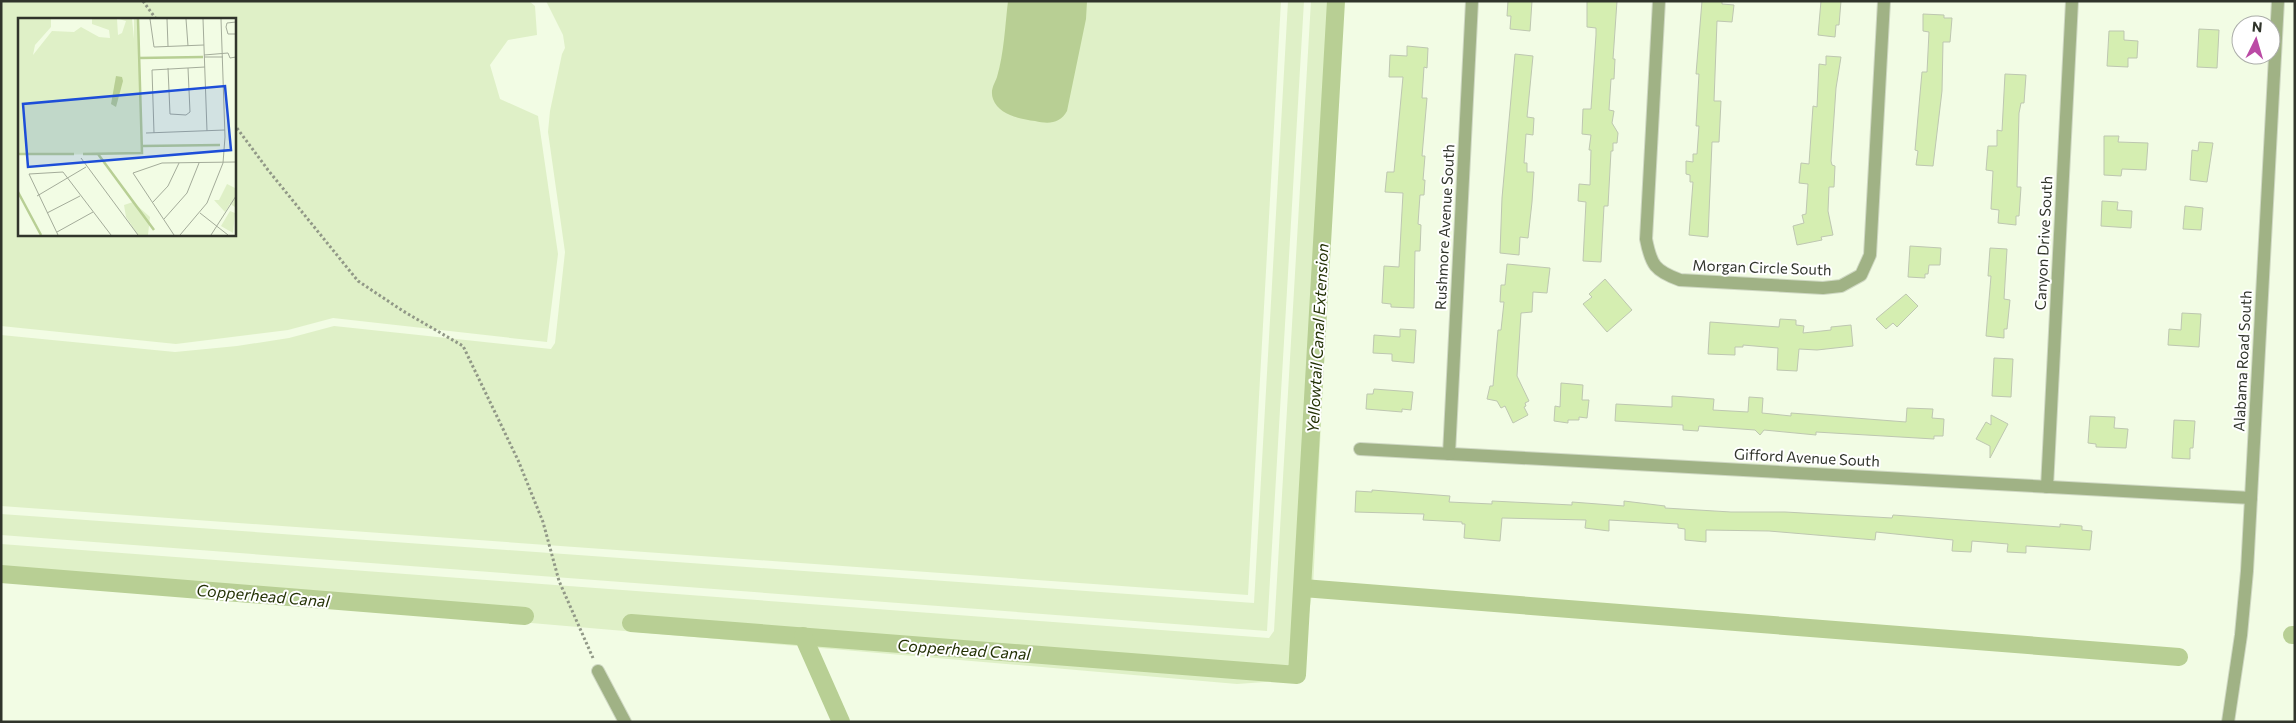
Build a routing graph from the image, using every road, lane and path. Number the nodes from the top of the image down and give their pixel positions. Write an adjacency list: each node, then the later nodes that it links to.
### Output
1 (142, 1): 7 (path)
2 (1472, 1): 10 (street, Rushmore Avenue South)
3 (1659, 1): 4 (street, Morgan Circle South)
4 (1884, 1)
5 (2072, 1): 11 (street, Canyon Drive South)
6 (2278, 1): 12 (street, Alabama Road South)
7 (155, 18)
8 (235, 125): 13 (path)
9 (1360, 449): 10 (street, Gifford Avenue South)
10 (1449, 454): 11 (street, Gifford Avenue South)
11 (2046, 487): 12 (street, Gifford Avenue South)
12 (2251, 498): 15 (street, Alabama Road South)
13 (598, 670): 14 (street)
14 (625, 722)
15 (2228, 722)

